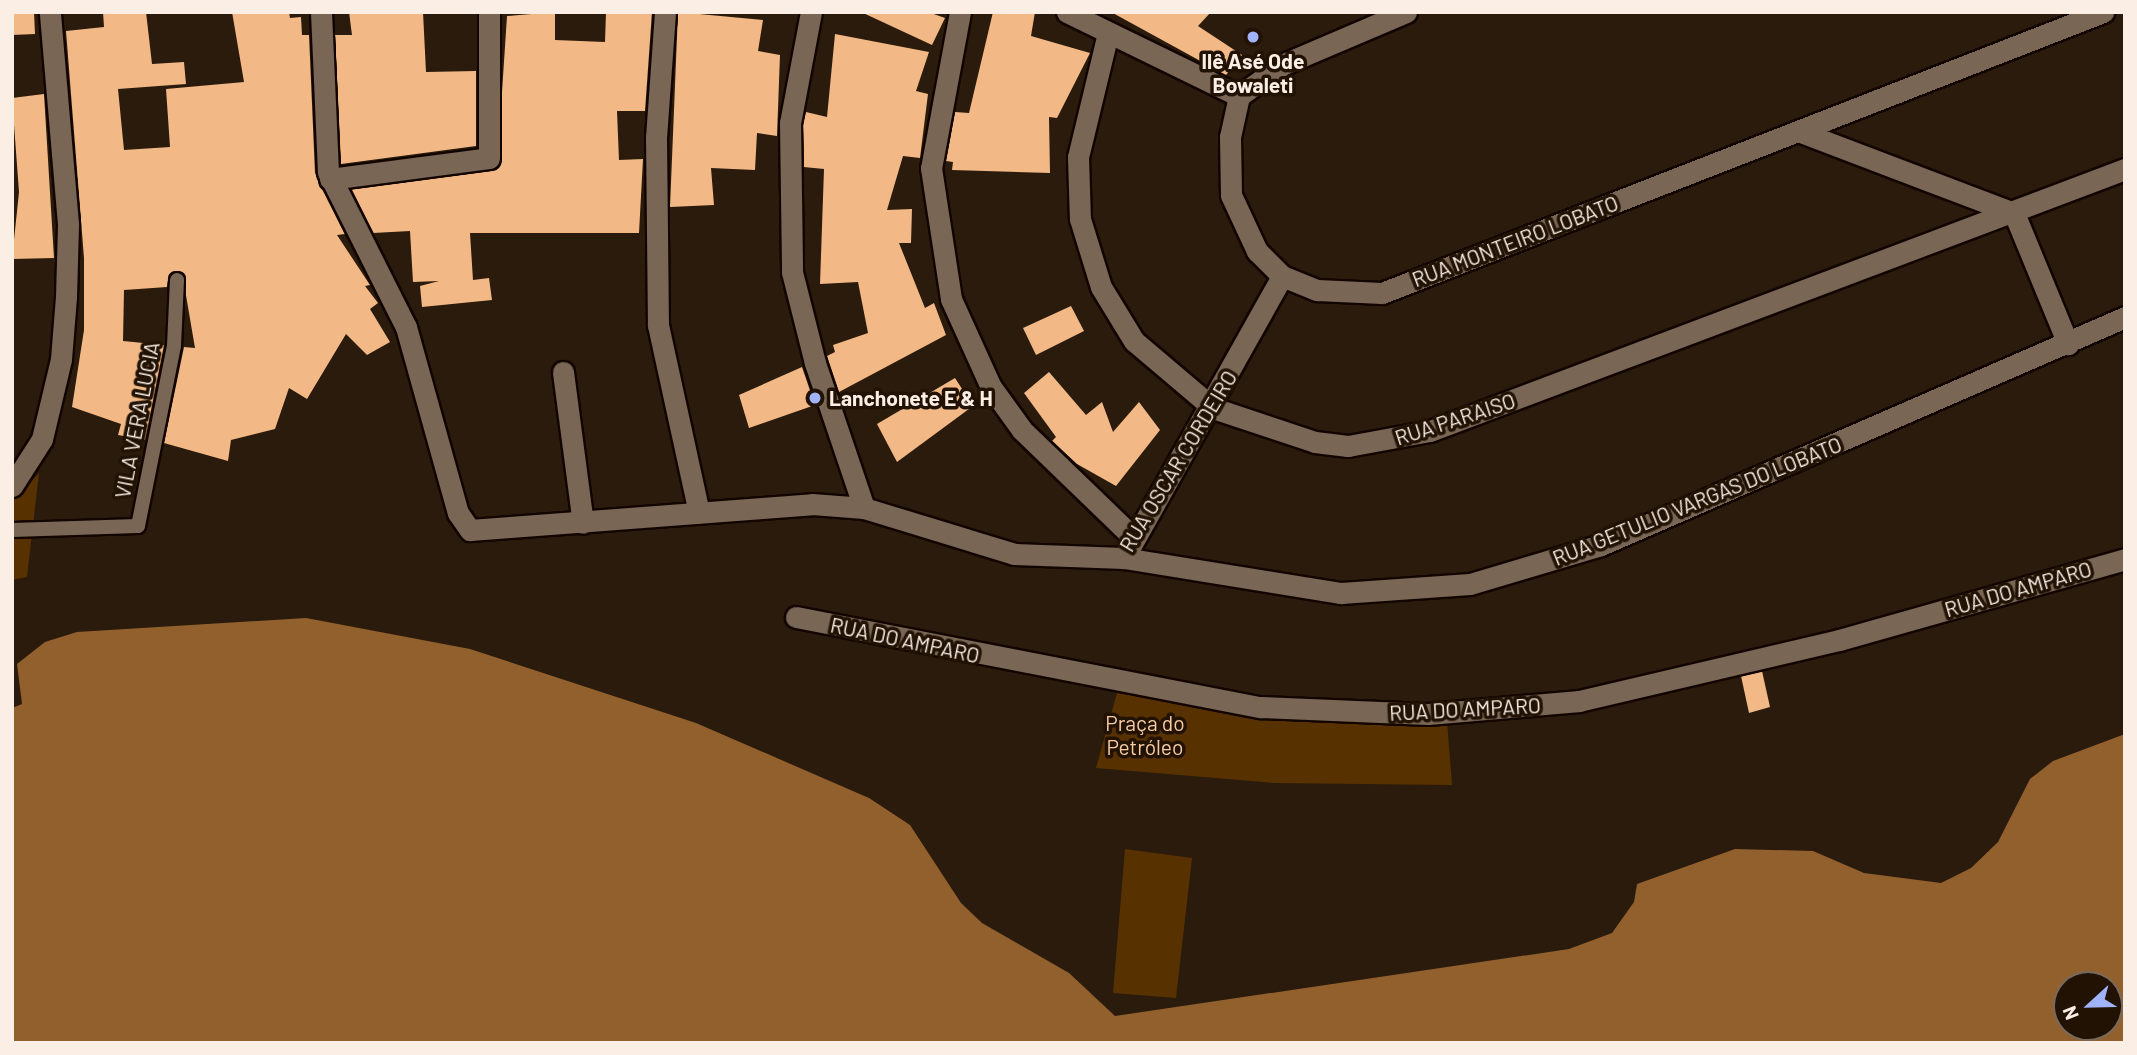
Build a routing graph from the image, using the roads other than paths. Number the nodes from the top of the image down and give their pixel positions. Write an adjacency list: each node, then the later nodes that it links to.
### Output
1 (50, 12): 22 (street)
2 (321, 12): 14 (street)
3 (489, 12): 14 (street)
4 (665, 12): 24 (street)
5 (811, 12): 23 (street)
6 (960, 12): 27 (street)
7 (1067, 12): 10 (street)
8 (1406, 12): 11 (street)
9 (2103, 12): 12 (street, RUA MONTEIRO LOBATO)
10 (1108, 33): 11 (street); 21 (street, RUA PARAISO)
11 (1239, 96): 16 (street, RUA MONTEIRO LOBATO)
12 (1798, 131): 15 (street); 16 (street, RUA MONTEIRO LOBATO)
13 (2125, 169): 15 (street, RUA PARAISO)
14 (330, 179): 25 (street, RUA OSCAR CORDEIRO)
15 (2014, 213): 19 (street); 21 (street, RUA PARAISO)
16 (1282, 276): 21 (street, RUA OSCAR CORDEIRO)
17 (177, 280): 26 (lane, VILA VERA LUCIA)
18 (2125, 317): 19 (street, RUA GETULIO VARGAS DO LOBATO)
19 (2068, 344): 28 (street, RUA GETULIO VARGAS DO LOBATO)
20 (563, 372): 25 (street)
21 (1213, 408): 27 (street, RUA OSCAR CORDEIRO)
22 (12, 486)
23 (864, 508): 24 (street, RUA OSCAR CORDEIRO); 28 (street, RUA OSCAR CORDEIRO)
24 (699, 513): 25 (street, RUA OSCAR CORDEIRO)
25 (583, 523)
26 (12, 530)
27 (1134, 538): 28 (street, RUA OSCAR CORDEIRO)
28 (1124, 558)
29 (2125, 559): 30 (street, RUA DO AMPARO)
30 (796, 617)

